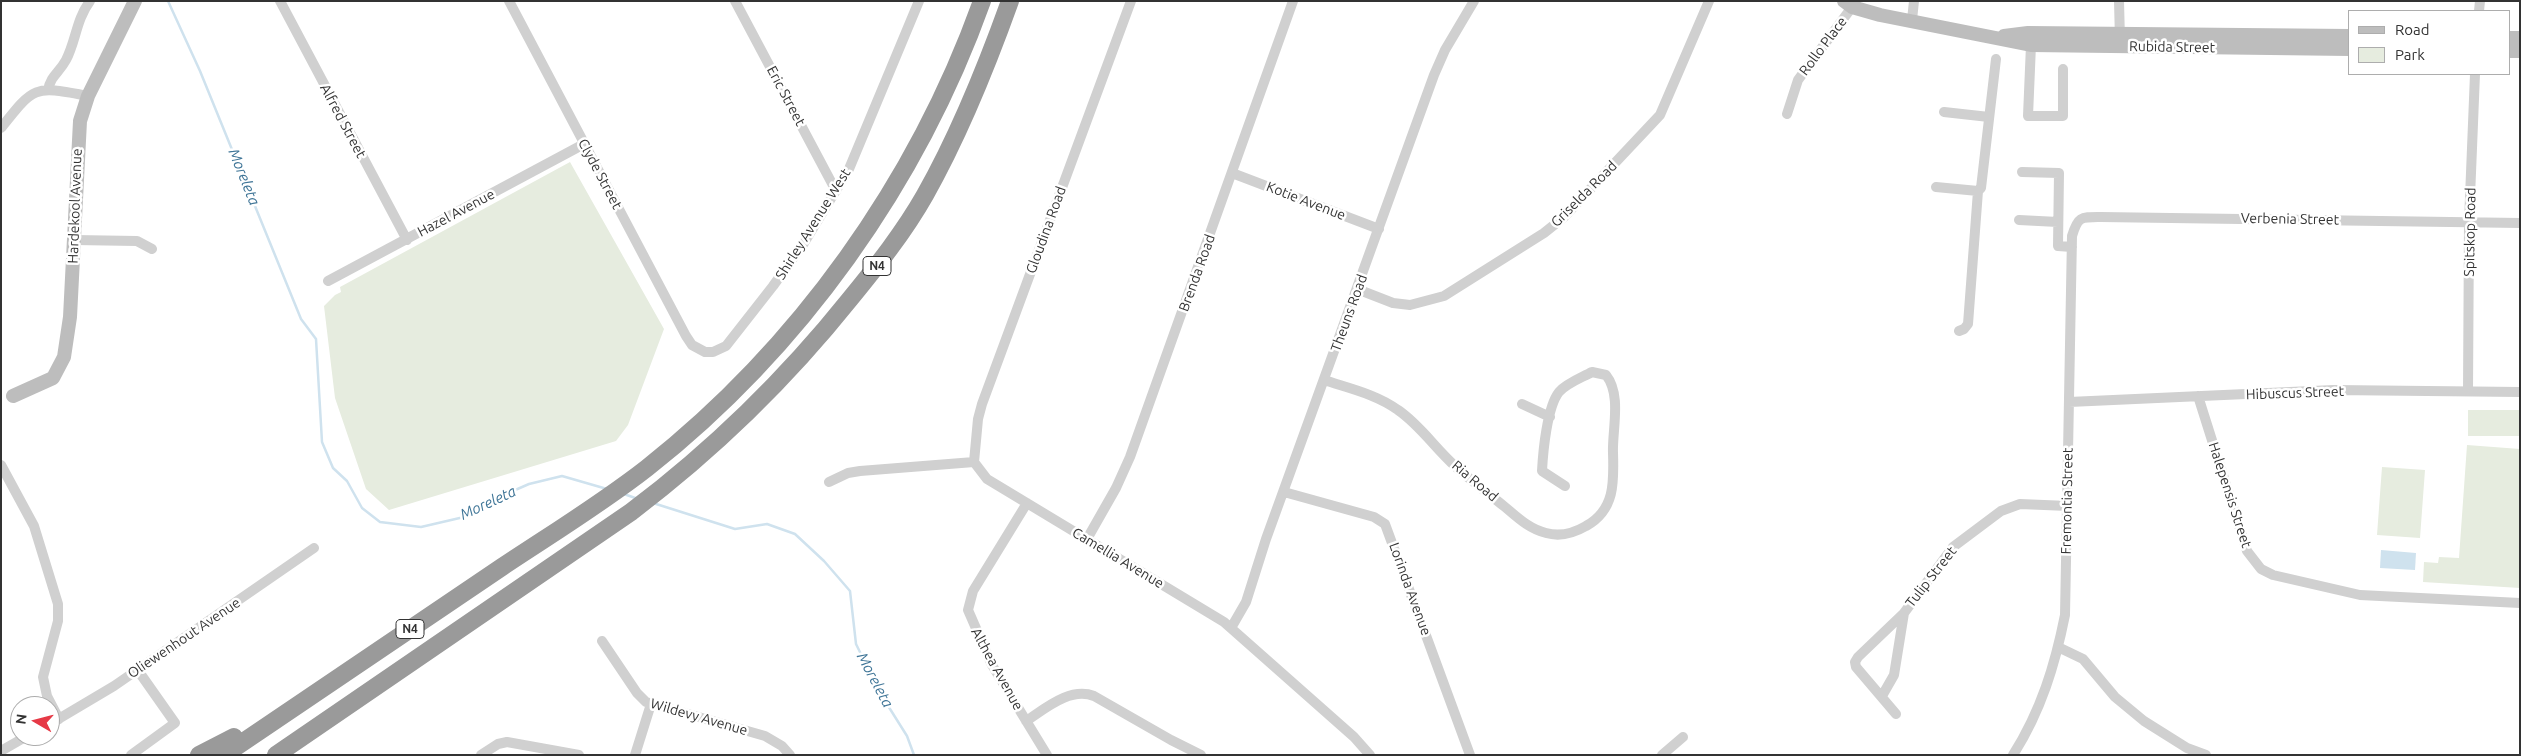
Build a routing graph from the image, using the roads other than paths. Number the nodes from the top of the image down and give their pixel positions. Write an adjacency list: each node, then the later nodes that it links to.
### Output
1 (135, 1): 28 (street, Hardekool Avenue)
2 (280, 1): 45 (street, Alfred Street)
3 (509, 1): 33 (street, Clyde Street)
4 (735, 1): 37 (street, Eric Street)
5 (919, 1): 37 (street, Shirley Avenue West)
6 (981, 1): 79 (highway, N4)
7 (1010, 1): 26 (highway, N4)
8 (1019, 1): 26 (highway)
9 (1131, 1): 60 (street, Gloudina Road)
10 (1292, 1): 35 (street, Brenda Road)
11 (1474, 1): 43 (street, Theuns Road)
12 (1709, 1): 49 (street, Griselda Road)
13 (1914, 1): 17 (street)
14 (2119, 1): 20 (street)
15 (89, 2): 27 (street)
16 (1848, 4): 17 (street, Rubida Street); 30 (street, Rollo Place)
17 (1912, 20): 19 (street, Rubida Street)
18 (2348, 36): 20 (street, Rubida Street)
19 (1996, 37): 20 (street, Rubida Street); 21 (street, Rubida Street)
20 (2120, 40): 21 (street, Rubida Street); 22 (street, Rubida Street)
21 (2031, 45): 24 (street)
22 (2348, 50)
23 (1996, 59): 31 (street)
24 (2063, 69)
25 (2475, 75): 41 (street, Spitskop Road)
26 (980, 85): 78 (highway, N4)
27 (48, 90): 28 (street); 32 (street)
28 (88, 96): 44 (street, Hardekool Avenue)
29 (1944, 112): 31 (street)
30 (1787, 114)
31 (1989, 117): 38 (street)
32 (1, 128)
33 (584, 144): 45 (street, Hazel Avenue); 51 (street, Clyde Street)
34 (2022, 172): 40 (street)
35 (1232, 173): 43 (street, Kotie Avenue); 67 (street, Brenda Road)
36 (1936, 187): 38 (street)
37 (836, 191): 51 (street, Shirley Avenue West)
38 (1978, 191): 50 (street)
39 (2019, 220): 40 (street)
40 (2058, 222): 46 (street)
41 (2469, 222): 42 (street, Verbenia Street); 46 (street, Verbenia Street); 53 (street, Spitskop Road)
42 (2520, 223)
43 (1379, 229): 49 (street, Theuns Road)
44 (74, 240): 47 (street); 56 (street, Hardekool Avenue)
45 (407, 240): 48 (street, Hazel Avenue)
46 (2072, 241): 57 (street, Fremontia Street)
47 (152, 249)
48 (328, 281)
49 (1357, 289): 52 (street, Theuns Road)
50 (1959, 331)
51 (692, 345)
52 (1324, 380): 59 (street, Ria Road); 64 (street, Theuns Road)
53 (2468, 391): 54 (street, Hibuscus Street); 55 (street, Hibuscus Street)
54 (2520, 392)
55 (2198, 396): 57 (street, Hibuscus Street); 69 (street, Halepensis Street)
56 (7, 397)
57 (2069, 402): 66 (street, Fremontia Street)
58 (1522, 404): 59 (street)
59 (1550, 417): 63 (street)
60 (974, 462): 62 (street); 65 (street, Camellia Avenue)
61 (1, 465): 75 (street)
62 (829, 482)
63 (1565, 486)
64 (1284, 492): 71 (street, Theuns Road); 96 (street, Lorinda Avenue)
65 (1027, 503): 67 (street, Camellia Avenue); 82 (street, Althea Avenue)
66 (2068, 506): 70 (street, Tulip Street); 73 (street, Fremontia Street)
67 (1087, 539): 71 (street, Camellia Avenue)
68 (314, 548): 74 (street, Oliewenhout Avenue)
69 (2520, 604)
70 (1904, 613): 76 (street); 76 (street, Tulip Street)
71 (1231, 628): 95 (street, Camellia Avenue)
72 (602, 641): 77 (street, Wildevy Avenue)
73 (2058, 647): 98 (street, Fremontia Street); 99 (street)
74 (137, 670): 81 (street, Oliewenhout Avenue); 84 (street)
75 (47, 696)
76 (1882, 696): 80 (street)
77 (651, 704): 91 (street); 92 (street, Wildevy Avenue)
78 (349, 706): 87 (highway, N4); 88 (highway)
79 (294, 707): 85 (highway); 86 (highway, N4)
80 (1896, 714)
81 (60, 717)
82 (1026, 720): 93 (street, Althea Avenue); 94 (street)
83 (1683, 736): 97 (street)
84 (131, 755)
85 (199, 755)
86 (224, 755)
87 (276, 755)
88 (290, 755)
89 (481, 755): 90 (street)
90 (579, 755)
91 (635, 755)
92 (790, 755)
93 (1047, 755)
94 (1201, 755)
95 (1370, 755)
96 (1470, 755)
97 (1662, 755)
98 (2014, 755)
99 (2206, 755)

